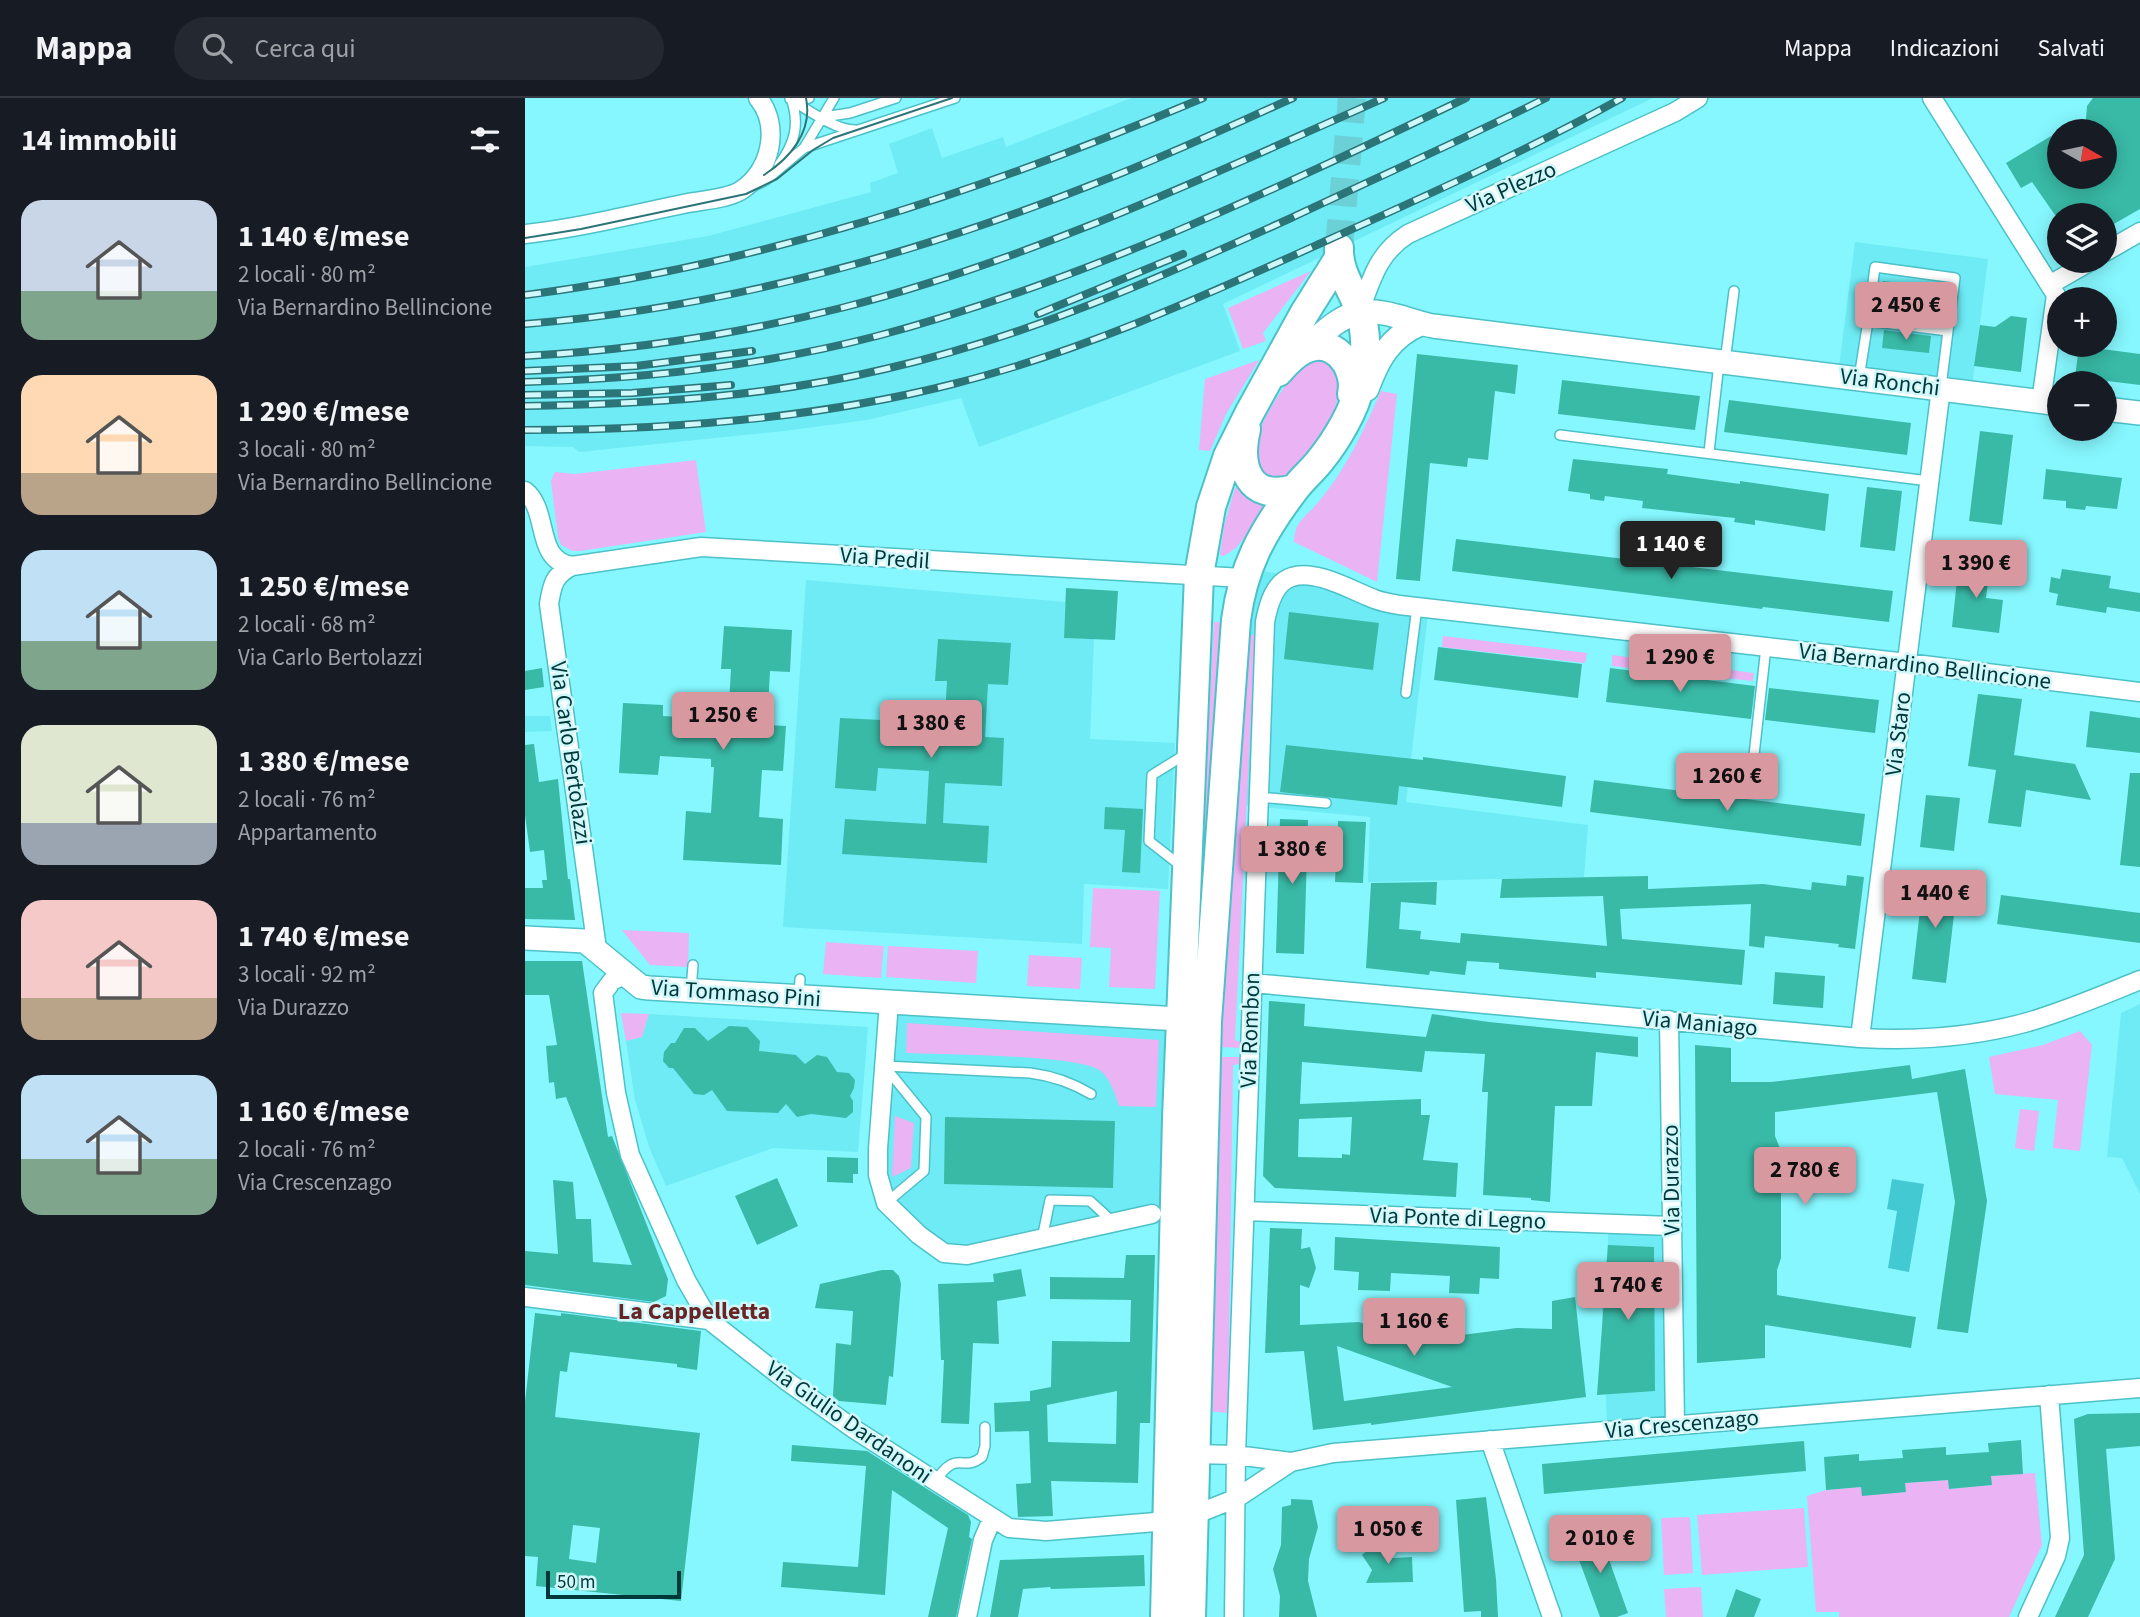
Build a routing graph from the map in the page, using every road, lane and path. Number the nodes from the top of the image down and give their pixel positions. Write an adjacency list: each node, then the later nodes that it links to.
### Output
1 (758, 98): 13 (street)
2 (809, 98): 8 (lane)
3 (834, 98): 9 (lane)
4 (896, 98): 9 (lane)
5 (955, 98): 10 (lane)
6 (1698, 98): 20 (street, Via Plezzo)
7 (1932, 98): 18 (street)
8 (790, 99): 9 (lane); 12 (lane)
9 (823, 117): 10 (lane); 11 (lane)
10 (860, 129): 11 (lane)
11 (804, 148): 12 (lane)
12 (770, 176): 13 (lane)
13 (737, 192): 15 (street)
14 (2140, 232): 16 (street)
15 (525, 234)
16 (2117, 246)
17 (2070, 273): 18 (street)
18 (2051, 284): 26 (street)
19 (1734, 291): 25 (lane)
20 (1360, 310): 22 (street, Via Ronchi); 24 (street); 29 (main road, Via Rombon); 33 (main road, Via Rombon)
21 (1868, 321): 23 (lane); 23 (lane); 27 (lane)
22 (1420, 324): 25 (street, Via Ronchi); 33 (street)
23 (1948, 331): 28 (lane)
24 (1305, 348): 29 (main road); 33 (main road)
25 (1722, 362): 27 (street, Via Ronchi); 35 (lane)
26 (2052, 371)
27 (1860, 378): 28 (street, Via Ronchi)
28 (1941, 388): 30 (street, Via Ronchi); 36 (street, Via Staro)
29 (1255, 402): 37 (main road); 40 (main road, Via Rombon)
30 (2047, 402)
31 (2117, 411): 32 (street)
32 (2140, 414)
33 (1345, 422): 37 (main road, Via Rombon)
34 (1560, 435): 35 (lane)
35 (1709, 452): 36 (lane)
36 (1929, 481): 45 (street, Via Staro)
37 (1294, 489): 41 (main road, Via Rombon)
38 (525, 491): 39 (street)
39 (572, 566): 40 (street, Via Predil); 54 (street, Via Carlo Bertolazzi)
40 (1199, 575): 41 (street, Via Predil); 48 (main road, Via Rombon)
41 (1243, 578): 61 (main road, Via Rombon)
42 (1269, 605): 43 (street, Via Bernardino Bellincione); 50 (street, Via Rombon)
43 (1417, 607): 44 (street, Via Bernardino Bellincione); 47 (lane)
44 (1766, 647): 45 (street, Via Bernardino Bellincione); 49 (lane)
45 (1907, 663): 46 (street, Via Bernardino Bellincione); 63 (street, Via Staro)
46 (2140, 692)
47 (1406, 693)
48 (1191, 752): 52 (main road, Via Rombon); 52 (lane)
49 (1752, 773)
50 (1258, 797): 51 (lane); 58 (street, Via Rombon)
51 (1326, 803)
52 (1186, 869): 61 (main road, Via Rombon)
53 (525, 938): 54 (street)
54 (597, 949): 56 (street, Via Tommaso Pini)
55 (693, 965): 59 (lane)
56 (625, 974): 59 (street, Via Tommaso Pini); 73 (street)
57 (2140, 980): 63 (street, Via Maniago)
58 (1252, 983): 62 (street, Via Maniago); 67 (street, Via Rombon)
59 (691, 990): 60 (street, Via Tommaso Pini)
60 (889, 1002): 61 (street, Via Tommaso Pini); 64 (street)
61 (1194, 1020): 79 (main road, Via Rombon)
62 (1669, 1020): 63 (street, Via Maniago); 70 (street, Via Durazzo)
63 (1860, 1038)
64 (885, 1066): 65 (lane); 66 (street); 66 (lane)
65 (1091, 1094)
66 (886, 1203): 71 (street)
67 (1245, 1211): 70 (street, Via Ponte di Legno); 80 (street, Via Rombon)
68 (1152, 1213): 69 (street)
69 (1114, 1222): 71 (street); 71 (lane)
70 (1672, 1226): 76 (street, Via Durazzo)
71 (1042, 1238)
72 (525, 1297): 73 (street)
73 (709, 1320): 82 (street, Via Giulio Dardanoni)
74 (2140, 1388): 75 (street, Via Crescenzago)
75 (2049, 1395): 76 (street, Via Crescenzago); 91 (street)
76 (1675, 1424): 78 (street, Via Crescenzago)
77 (985, 1427): 82 (lane)
78 (1490, 1440): 81 (street, Via Crescenzago); 90 (street)
79 (1183, 1454): 80 (street); 84 (main road, Via Rombon)
80 (1236, 1455): 81 (street); 83 (street, Via Rombon)
81 (1291, 1462): 83 (street, Via Crescenzago)
82 (935, 1482): 85 (street, Via Giulio Dardanoni)
83 (1237, 1499): 84 (street); 89 (street, Via Rombon)
84 (1181, 1518): 85 (street); 87 (main road, Via Rombon); 88 (main road, Via Rombon)
85 (992, 1519): 86 (street)
86 (967, 1617)
87 (1165, 1617)
88 (1191, 1617)
89 (1234, 1617)
90 (1552, 1617)
91 (2028, 1617)

